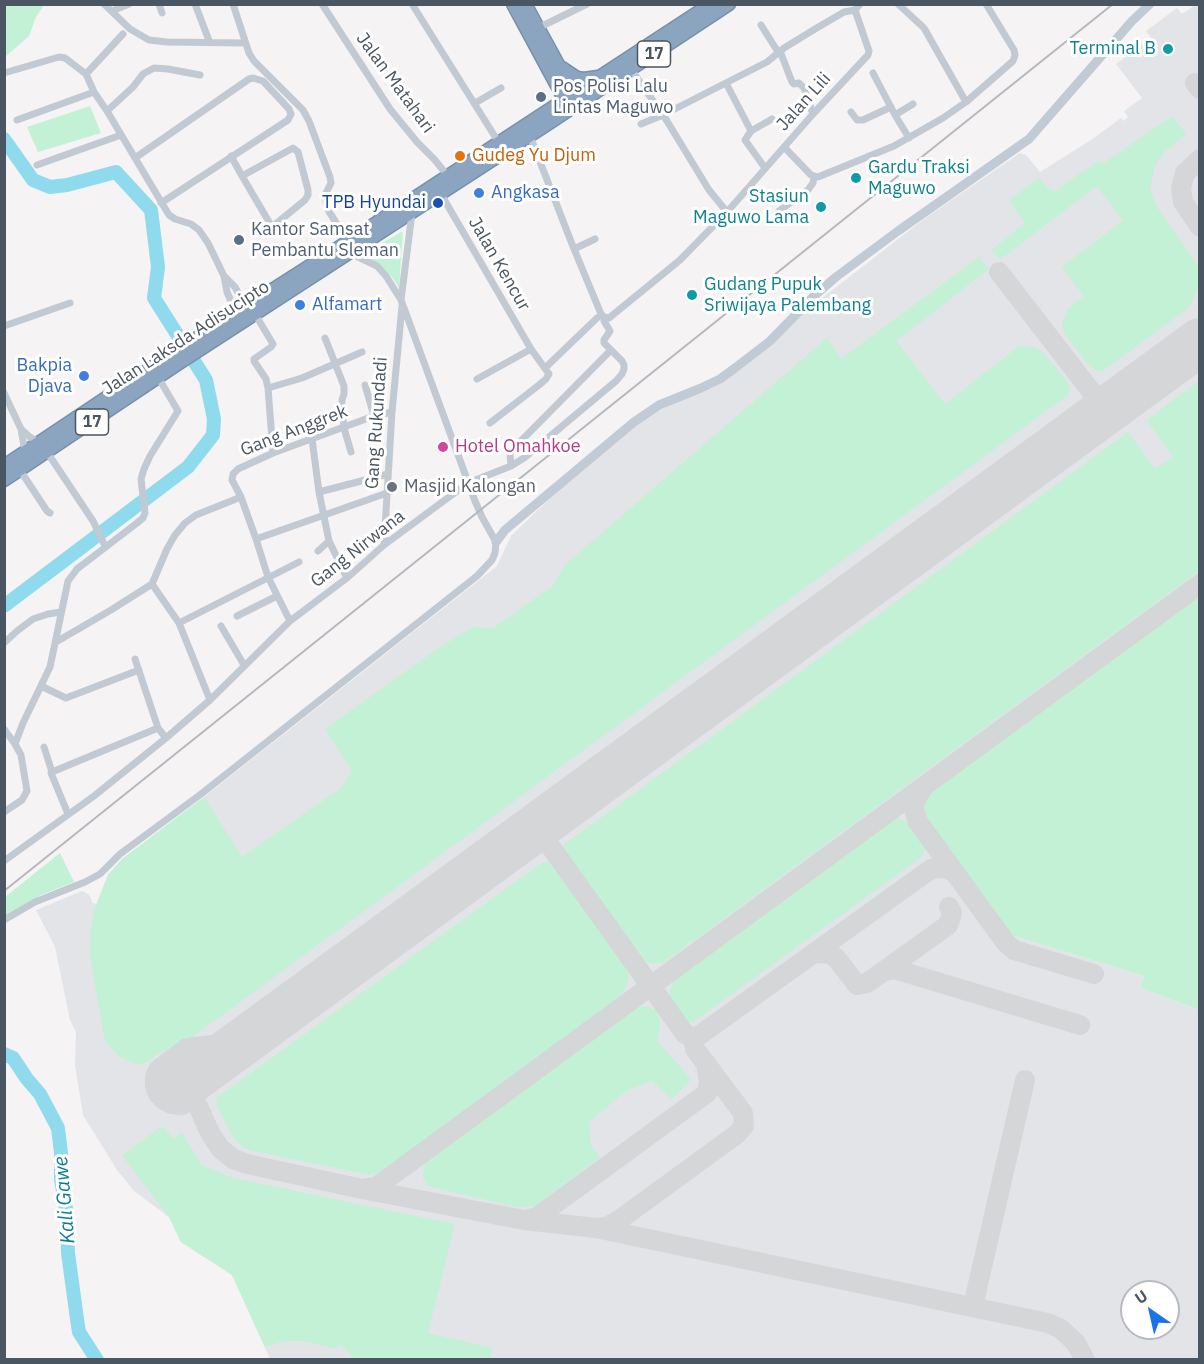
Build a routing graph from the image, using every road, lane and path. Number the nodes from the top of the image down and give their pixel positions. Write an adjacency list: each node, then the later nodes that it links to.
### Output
1 (104, 4): 17 (street)
2 (129, 4): 17 (street)
3 (159, 4): 18 (street)
4 (195, 4): 22 (street)
5 (233, 4): 23 (street)
6 (322, 4): 60 (street, Jalan Matahari)
7 (412, 4): 37 (street)
8 (525, 4): 20 (highway)
9 (587, 4): 20 (street)
10 (711, 4): 31 (highway, 17)
11 (729, 4): 25 (highway, 17)
12 (898, 4): 36 (street)
13 (986, 4): 36 (street)
14 (1150, 4): 112 (street)
15 (513, 5): 26 (highway)
16 (858, 7): 24 (street); 42 (street, Jalan Lili)
17 (112, 11): 22 (street)
18 (162, 13)
19 (761, 26): 24 (street)
20 (538, 28): 26 (highway)
21 (123, 34): 29 (street)
22 (210, 43): 23 (street)
23 (245, 44): 68 (street)
24 (779, 51): 32 (street); 42 (street)
25 (631, 69): 35 (highway, 17); 43 (street)
26 (555, 70): 31 (highway); 35 (highway); 45 (highway)
27 (4, 73): 29 (street)
28 (873, 73): 39 (street)
29 (86, 74): 34 (street)
30 (200, 75): 40 (street)
31 (604, 76): 35 (highway, 17)
32 (726, 83): 43 (street); 49 (street)
33 (501, 88): 37 (street)
34 (94, 92): 40 (street); 47 (street)
35 (572, 102): 45 (highway, Jalan Laksda Adisucipto / 17); 51 (highway, Jalan Laksda Adisucipto / 17)
36 (966, 102): 52 (street)
37 (475, 103): 53 (street)
38 (913, 104): 44 (street)
39 (891, 107): 41 (street); 44 (street)
40 (107, 111): 50 (street)
41 (851, 112)
42 (813, 114): 54 (street, Jalan Lili)
43 (663, 115): 48 (street); 66 (street)
44 (895, 115): 52 (street)
45 (540, 116): 53 (highway, Jalan Laksda Adisucipto / 17)
46 (772, 119): 49 (street)
47 (16, 120)
48 (641, 124)
49 (751, 131): 58 (street)
50 (121, 135): 56 (street); 57 (street)
51 (530, 136): 62 (highway, Jalan Laksda Adisucipto / 17); 69 (street)
52 (909, 138): 61 (street)
53 (499, 143): 60 (highway, Jalan Laksda Adisucipto / 17)
54 (784, 147): 58 (street, Jalan Lili); 61 (street)
55 (231, 156): 56 (street); 59 (street); 63 (street)
56 (135, 158): 63 (street)
57 (37, 165)
58 (765, 168): 66 (street, Jalan Lili)
59 (242, 176): 59 (street)
60 (448, 176): 64 (highway, Jalan Laksda Adisucipto / 17)
61 (814, 177): 65 (street)
62 (441, 194): 64 (highway, Jalan Laksda Adisucipto / 17); 78 (street, Jalan Kencur)
63 (161, 203): 70 (street)
64 (409, 208): 68 (highway, Jalan Laksda Adisucipto / 17); 71 (street, Gang Rukundadi)
65 (779, 211)
66 (728, 212): 74 (street, Jalan Lili)
67 (596, 238): 69 (street)
68 (351, 246): 71 (street); 73 (highway, Jalan Laksda Adisucipto / 17)
69 (574, 249): 74 (street)
70 (224, 276): 73 (street); 73 (street)
71 (402, 302): 89 (street, Gang Rukundadi); 104 (street)
72 (70, 303): 75 (street)
73 (246, 311): 76 (highway, Jalan Laksda Adisucipto / 17); 76 (highway, Jalan Laksda Adisucipto / 17); 87 (street)
74 (603, 318): 79 (street, Gang Nirwana); 83 (street, Jalan Lili)
75 (4, 326)
76 (207, 338): 81 (highway, Jalan Laksda Adisucipto / 17)
77 (325, 338): 82 (street)
78 (531, 349): 83 (street, Jalan Kencur); 85 (street)
79 (611, 350): 100 (street); 100 (street, Gang Nirwana)
80 (362, 352): 82 (street)
81 (175, 358): 84 (highway, Jalan Laksda Adisucipto / 17); 95 (highway, Jalan Laksda Adisucipto / 17)
82 (336, 363): 87 (street); 92 (street)
83 (545, 368): 91 (street, Jalan Lili)
84 (158, 377): 95 (highway, Jalan Laksda Adisucipto / 17); 114 (street)
85 (477, 379)
86 (366, 385): 90 (street)
87 (268, 388): 98 (street)
88 (4, 393): 93 (street)
89 (392, 412): 90 (street, Gang Anggrek); 102 (street, Gang Rukundadi)
90 (374, 416): 92 (street, Gang Anggrek)
91 (490, 423)
92 (344, 428): 94 (street, Gang Anggrek); 96 (street)
93 (21, 429): 95 (street); 97 (street)
94 (312, 439): 98 (street, Gang Anggrek); 105 (street)
95 (43, 448): 97 (highway, Jalan Laksda Adisucipto / 17); 101 (highway, Jalan Laksda Adisucipto / 17); 114 (street)
96 (351, 452)
97 (25, 453): 99 (highway, Jalan Laksda Adisucipto / 17)
98 (273, 453): 107 (street, Gang Anggrek)
99 (4, 466)
100 (511, 466): 104 (street, Gang Nirwana)
101 (20, 470): 103 (highway, Jalan Laksda Adisucipto / 17); 108 (street)
102 (388, 474): 105 (street); 106 (street, Gang Rukundadi)
103 (4, 480)
104 (468, 483): 112 (street); 113 (street, Gang Nirwana)
105 (319, 492): 109 (street)
106 (387, 493): 109 (street); 113 (street, Gang Rukundadi)
107 (241, 497): 110 (street); 119 (street)
108 (50, 513)
109 (324, 514): 110 (street); 111 (street)
110 (256, 539): 117 (street)
111 (329, 541): 115 (street); 118 (street)
112 (496, 542): 142 (street)
113 (384, 545): 118 (street, Gang Nirwana)
114 (105, 546): 121 (street)
115 (318, 551)
116 (299, 562): 117 (street)
117 (268, 577): 120 (street); 124 (street)
118 (347, 578): 123 (street, Gang Nirwana)
119 (152, 584): 124 (street); 126 (street)
120 (277, 596): 122 (street); 123 (street)
121 (61, 612): 126 (street); 127 (street)
122 (237, 616)
123 (290, 621): 129 (street, Gang Nirwana)
124 (179, 623): 132 (street)
125 (221, 626): 129 (street)
126 (56, 642): 131 (street)
127 (4, 643)
128 (135, 659): 130 (street)
129 (244, 665): 132 (street, Gang Nirwana)
130 (139, 670): 131 (street); 133 (street)
131 (41, 686): 136 (street)
132 (210, 699): 135 (street, Gang Nirwana)
133 (158, 728): 135 (street); 138 (street)
134 (4, 729): 136 (street)
135 (166, 738): 140 (street, Gang Nirwana)
136 (15, 744): 139 (street)
137 (44, 747): 138 (street)
138 (52, 772): 140 (street)
139 (4, 812)
140 (68, 814): 141 (street, Gang Nirwana)
141 (4, 861)
142 (4, 921)

